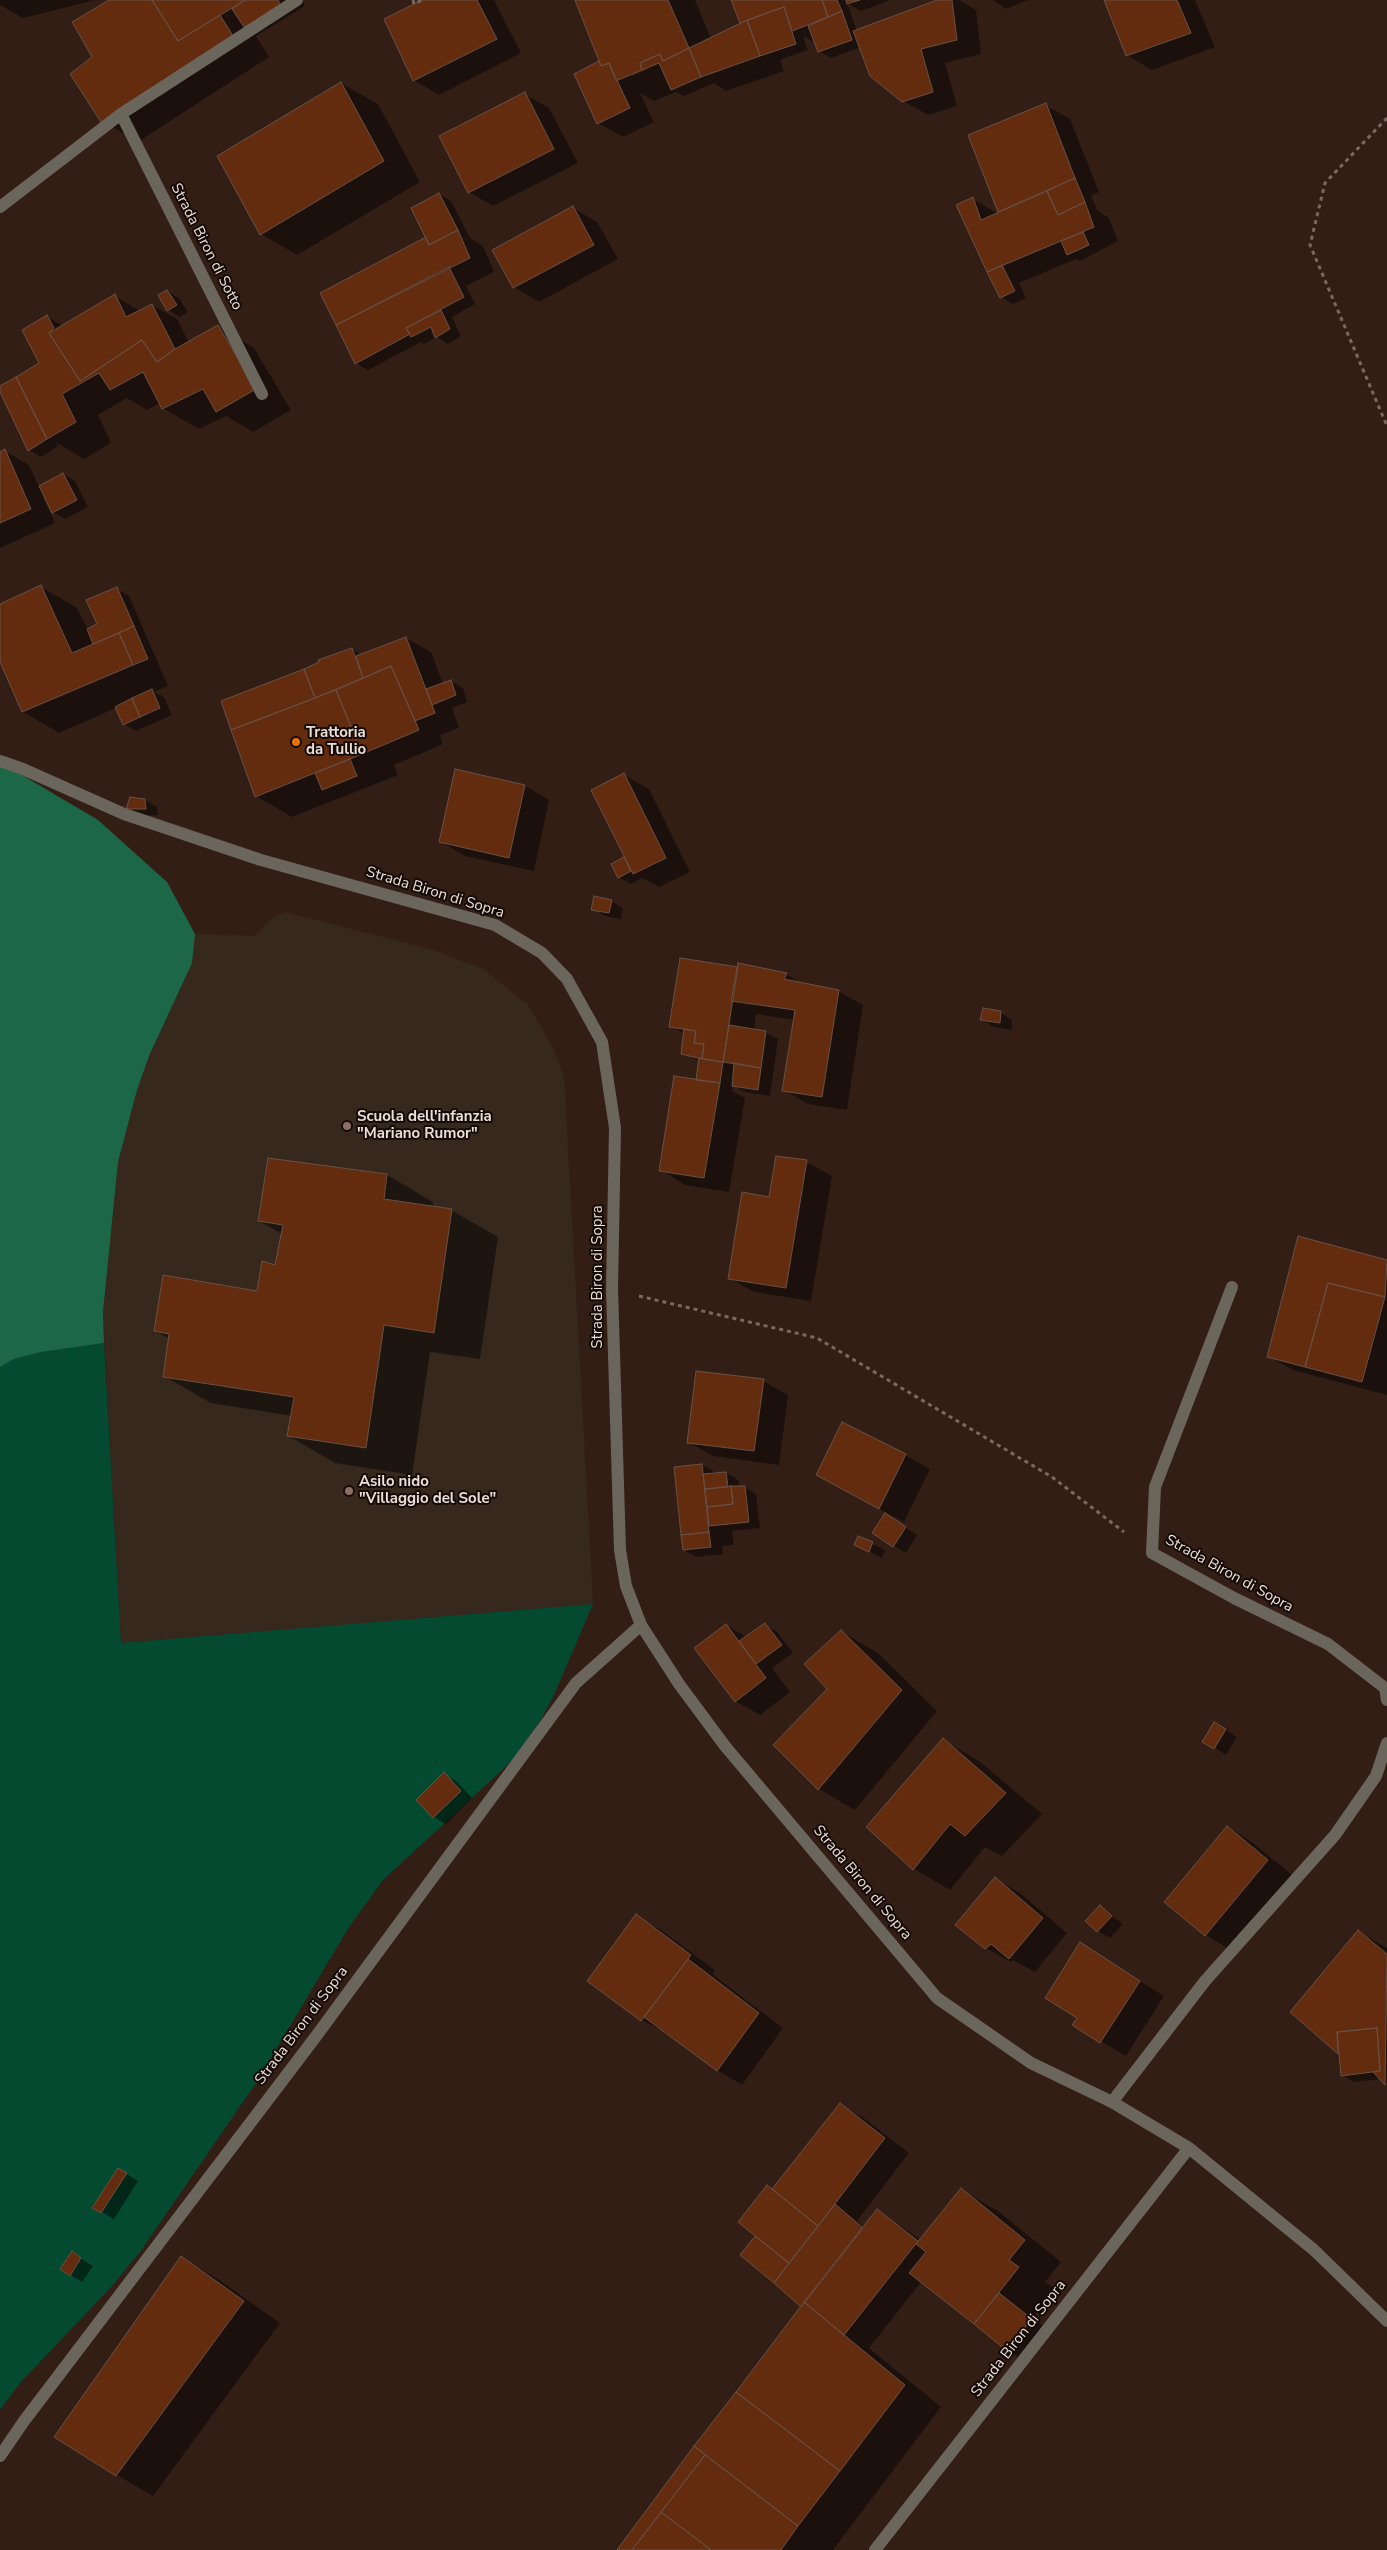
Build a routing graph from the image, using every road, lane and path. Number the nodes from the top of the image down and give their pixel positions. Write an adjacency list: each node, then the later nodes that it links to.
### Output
1 (297, 0): 4 (street)
2 (412, 0): 3 (path)
3 (422, 0)
4 (121, 114): 6 (street); 7 (street, Strada Biron di Sotto)
5 (1387, 118): 8 (path)
6 (0, 207)
7 (262, 394)
8 (1387, 426)
9 (0, 761): 11 (street, Strada Biron di Sopra)
10 (1232, 1287): 12 (street, Strada Biron di Sopra)
11 (612, 1289): 12 (path); 13 (street, Strada Biron di Sopra)
12 (1152, 1553): 14 (street, Strada Biron di Sopra)
13 (641, 1624): 16 (street, Strada Biron di Sopra); 19 (street, Strada Biron di Sopra)
14 (1387, 1700)
15 (1387, 1743): 16 (street)
16 (1112, 2102): 17 (street, Strada Biron di Sopra)
17 (1189, 2148): 18 (street, Strada Biron di Sopra); 20 (street, Strada Biron di Sopra)
18 (1387, 2321)
19 (0, 2456)
20 (875, 2550)

